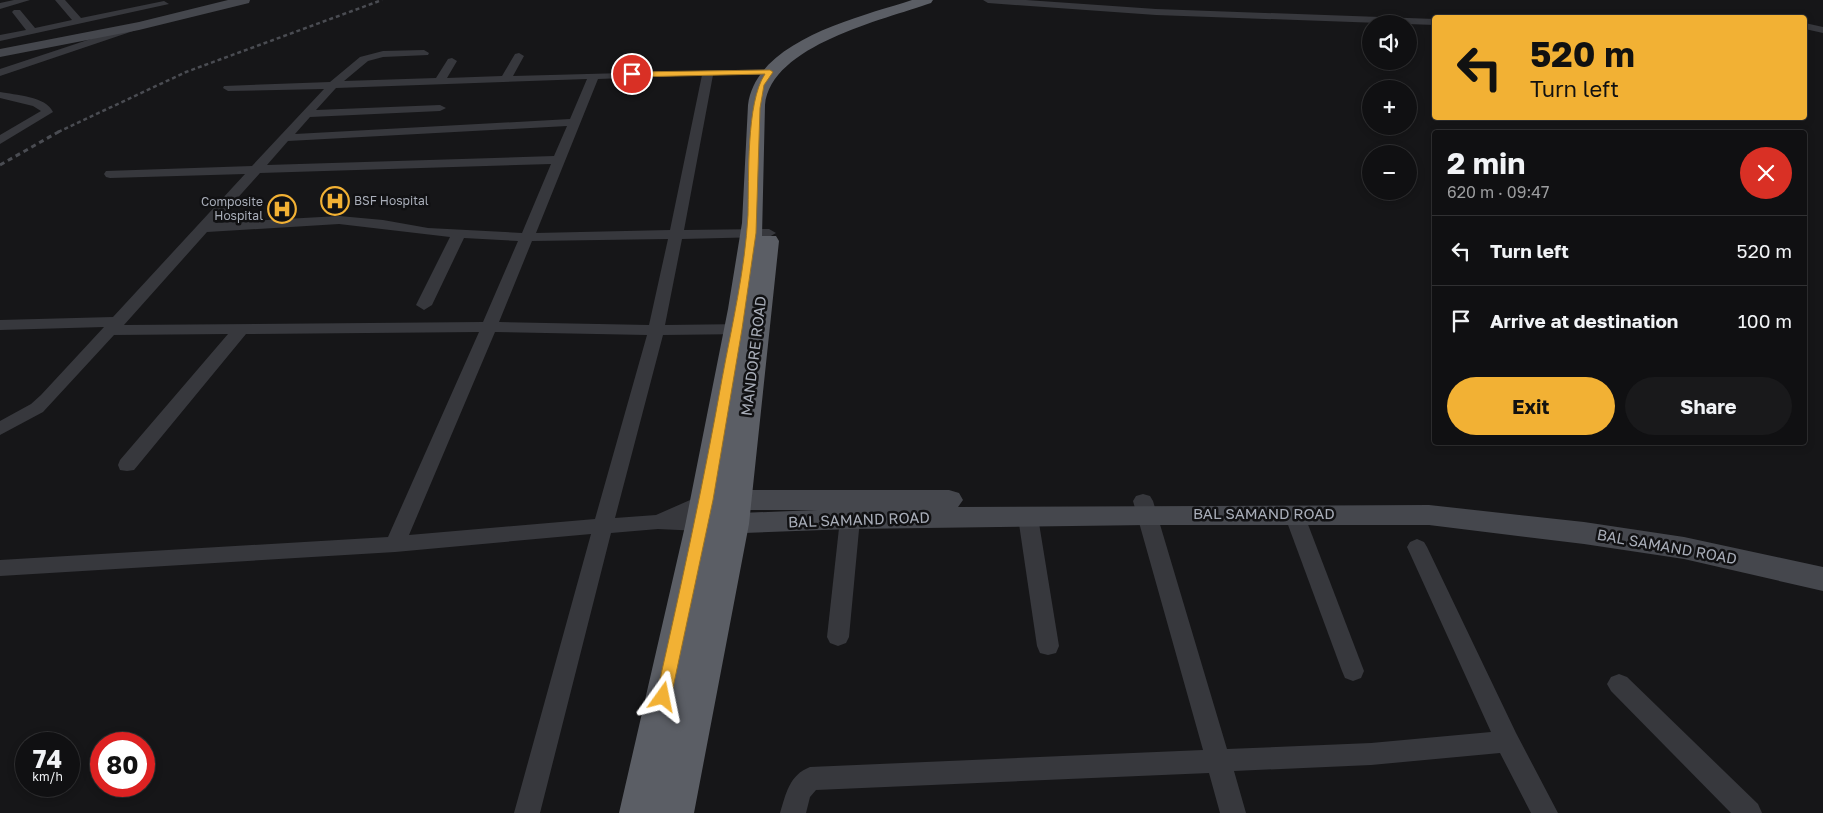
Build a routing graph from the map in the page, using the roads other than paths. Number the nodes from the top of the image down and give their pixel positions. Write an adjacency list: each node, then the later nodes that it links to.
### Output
1 (25, 0): 9 (street)
2 (60, 0): 12 (street)
3 (231, 0): 11 (main road)
4 (244, 0): 11 (main road)
5 (926, 0): 23 (highway, MANDORE ROAD)
6 (942, 0): 42 (highway, MANDORE ROAD)
7 (988, 0): 14 (street)
8 (162, 2): 11 (street); 13 (street)
9 (0, 6)
10 (18, 12): 17 (street)
11 (181, 14): 13 (main road)
12 (79, 22): 13 (street); 17 (street)
13 (117, 22): 18 (main road); 24 (street)
14 (1432, 22)
15 (1807, 26): 16 (street)
16 (1823, 30)
17 (33, 32): 18 (street)
18 (2, 47)
19 (424, 52): 30 (street)
20 (518, 56): 27 (street)
21 (452, 62): 28 (street)
22 (708, 72): 23 (street); 25 (street); 44 (street)
23 (770, 72): 42 (highway, MANDORE ROAD)
24 (0, 73)
25 (594, 76): 26 (street); 35 (street)
26 (532, 78): 27 (street); 29 (street)
27 (506, 79): 29 (street)
28 (440, 81): 29 (street); 30 (street)
29 (455, 81)
30 (333, 85): 31 (street); 34 (street)
31 (228, 88)
32 (0, 95): 37 (street)
33 (440, 108): 34 (street)
34 (307, 114): 36 (street)
35 (577, 117): 36 (street); 38 (street)
36 (284, 138): 39 (street)
37 (0, 140)
38 (559, 160): 39 (street); 45 (street)
39 (255, 170): 40 (street); 41 (street)
40 (110, 174)
41 (203, 228): 43 (street); 48 (street)
42 (760, 233): 44 (street); 51 (highway, MANDORE ROAD)
43 (459, 234): 45 (street); 46 (street)
44 (676, 236): 45 (street); 52 (street)
45 (527, 237): 49 (street)
46 (424, 305)
47 (0, 325): 48 (street)
48 (114, 326): 50 (street); 53 (street)
49 (489, 327): 50 (street); 52 (street); 62 (street)
50 (241, 329): 54 (street)
51 (748, 329): 52 (street); 56 (highway, MANDORE ROAD); 57 (highway, MANDORE ROAD)
52 (656, 330): 61 (street)
53 (0, 429)
54 (126, 465)
55 (1146, 508): 57 (main road, BAL SAMAND ROAD); 58 (main road, BAL SAMAND ROAD); 59 (main road, BAL SAMAND ROAD); 64 (main road, BAL SAMAND ROAD); 72 (street)
56 (703, 512): 57 (main road, BAL SAMAND ROAD); 61 (street); 74 (highway, MANDORE ROAD)
57 (735, 512): 60 (main road, BAL SAMAND ROAD); 75 (highway, MANDORE ROAD)
58 (1294, 514): 66 (main road, BAL SAMAND ROAD); 69 (street)
59 (1028, 517): 60 (main road, BAL SAMAND ROAD); 68 (street)
60 (850, 518): 67 (street)
61 (603, 526): 62 (street); 73 (street)
62 (395, 544): 65 (street)
63 (1418, 547): 71 (street)
64 (1823, 565)
65 (0, 568)
66 (1823, 579)
67 (838, 637)
68 (1048, 646)
69 (1353, 671)
70 (1618, 684): 79 (street)
71 (1507, 741): 72 (street); 78 (street)
72 (1218, 761): 76 (street); 77 (street)
73 (527, 813)
74 (639, 813)
75 (674, 813)
76 (793, 813)
77 (1233, 813)
78 (1545, 813)
79 (1748, 813)

